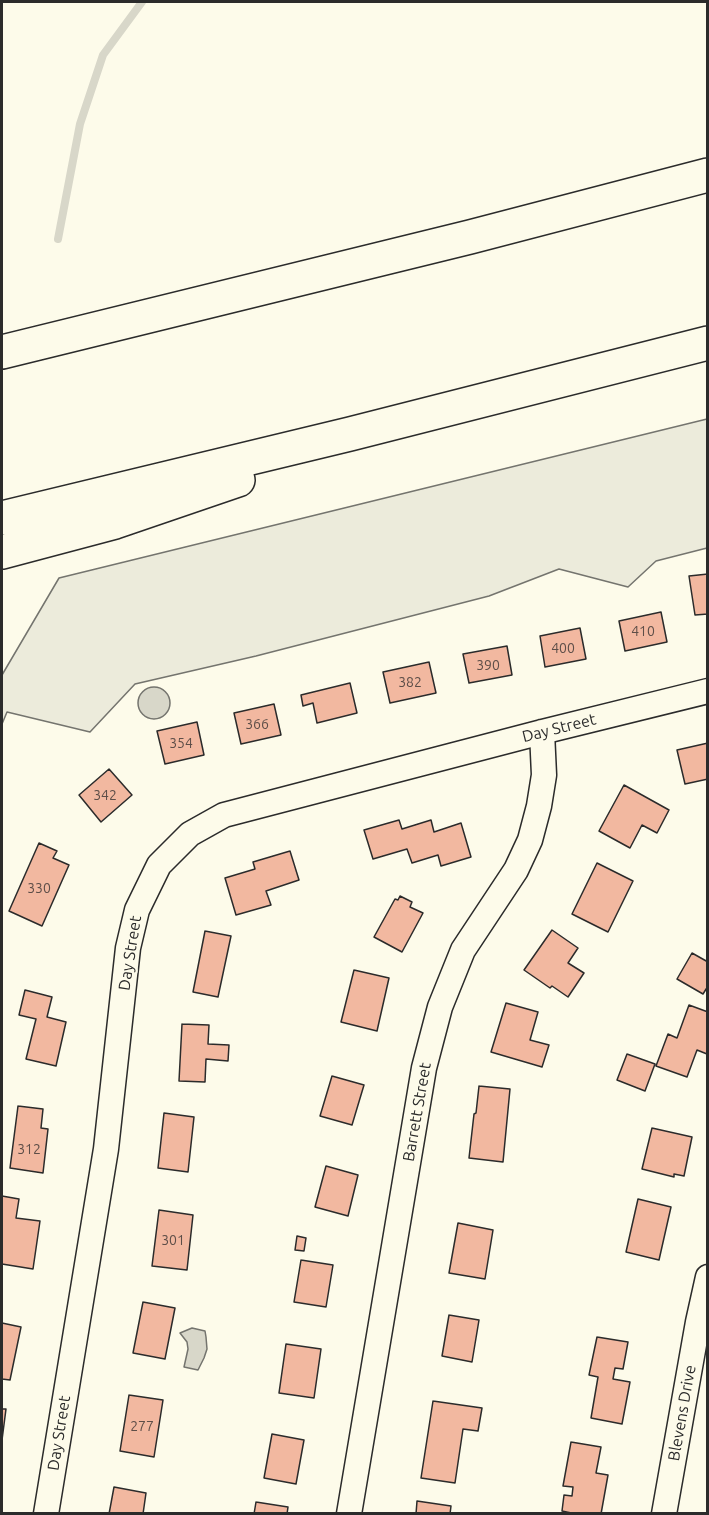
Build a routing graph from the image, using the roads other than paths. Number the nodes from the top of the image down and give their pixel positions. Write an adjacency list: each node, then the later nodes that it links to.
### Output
1 (708, 175): 3 (highway)
2 (708, 343): 4 (highway)
3 (2, 352)
4 (350, 434): 5 (highway); 6 (highway)
5 (2, 518)
6 (2, 552)
7 (708, 691): 8 (street, Day Street)
8 (543, 732): 11 (street, Day Street); 12 (street, Barrett Street)
9 (708, 1277): 10 (street, Blevens Drive)
10 (703, 1323): 13 (street, Blevens Drive)
11 (45, 1514)
12 (349, 1514)
13 (664, 1514)

